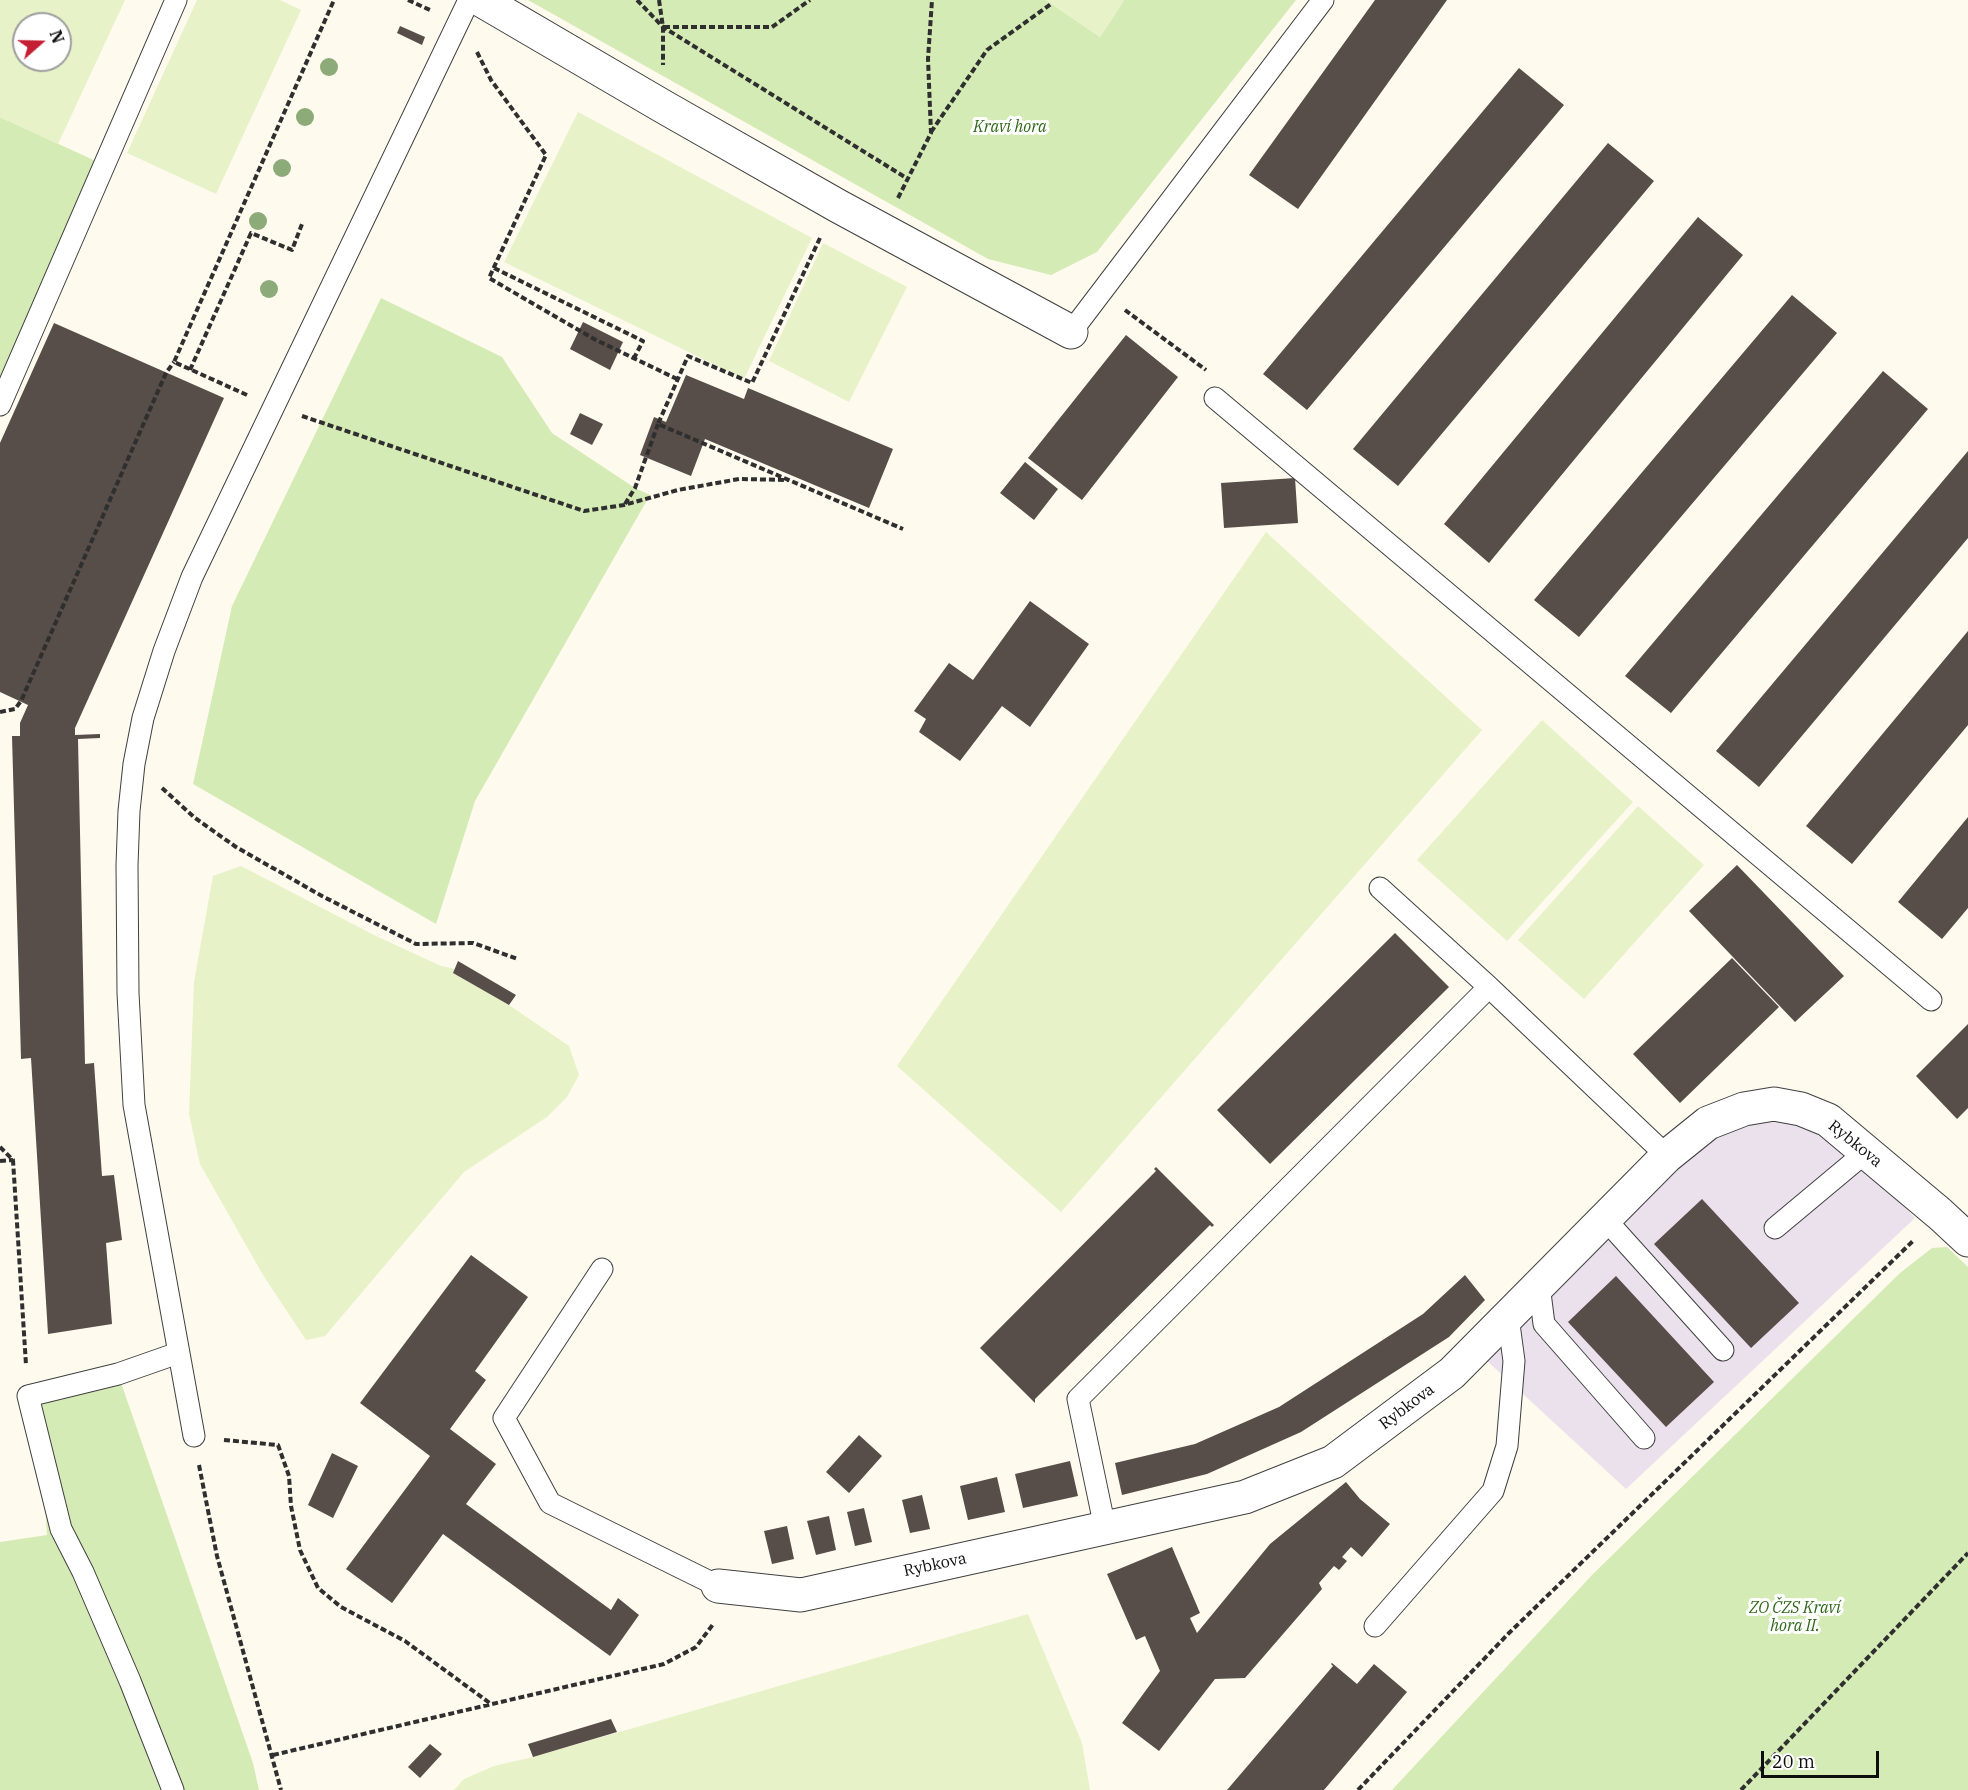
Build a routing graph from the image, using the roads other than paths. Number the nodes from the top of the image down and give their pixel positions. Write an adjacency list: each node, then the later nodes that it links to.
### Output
1 (176, 0): 7 (lane)
2 (469, 0): 20 (lane)
3 (481, 0): 5 (street)
4 (1323, 0): 5 (lane)
5 (1071, 332)
6 (1215, 398): 10 (lane)
7 (0, 405)
8 (1380, 888): 9 (lane)
9 (1489, 987): 12 (lane); 23 (lane)
10 (1931, 1000)
11 (1866, 1152): 12 (street, Rybkova); 14 (lane); 15 (street, Rybkova)
12 (1667, 1156): 13 (street, Rybkova)
13 (1605, 1219): 17 (street, Rybkova); 19 (lane)
14 (1775, 1228)
15 (1968, 1240)
16 (602, 1269): 24 (lane)
17 (1539, 1285): 18 (street, Rybkova); 22 (lane)
18 (1508, 1317): 23 (street, Rybkova); 25 (lane)
19 (1723, 1350)
20 (178, 1353): 21 (lane); 26 (lane)
21 (194, 1436)
22 (1644, 1438)
23 (1105, 1528): 24 (street, Rybkova)
24 (728, 1587)
25 (1375, 1626)
26 (173, 1790)

